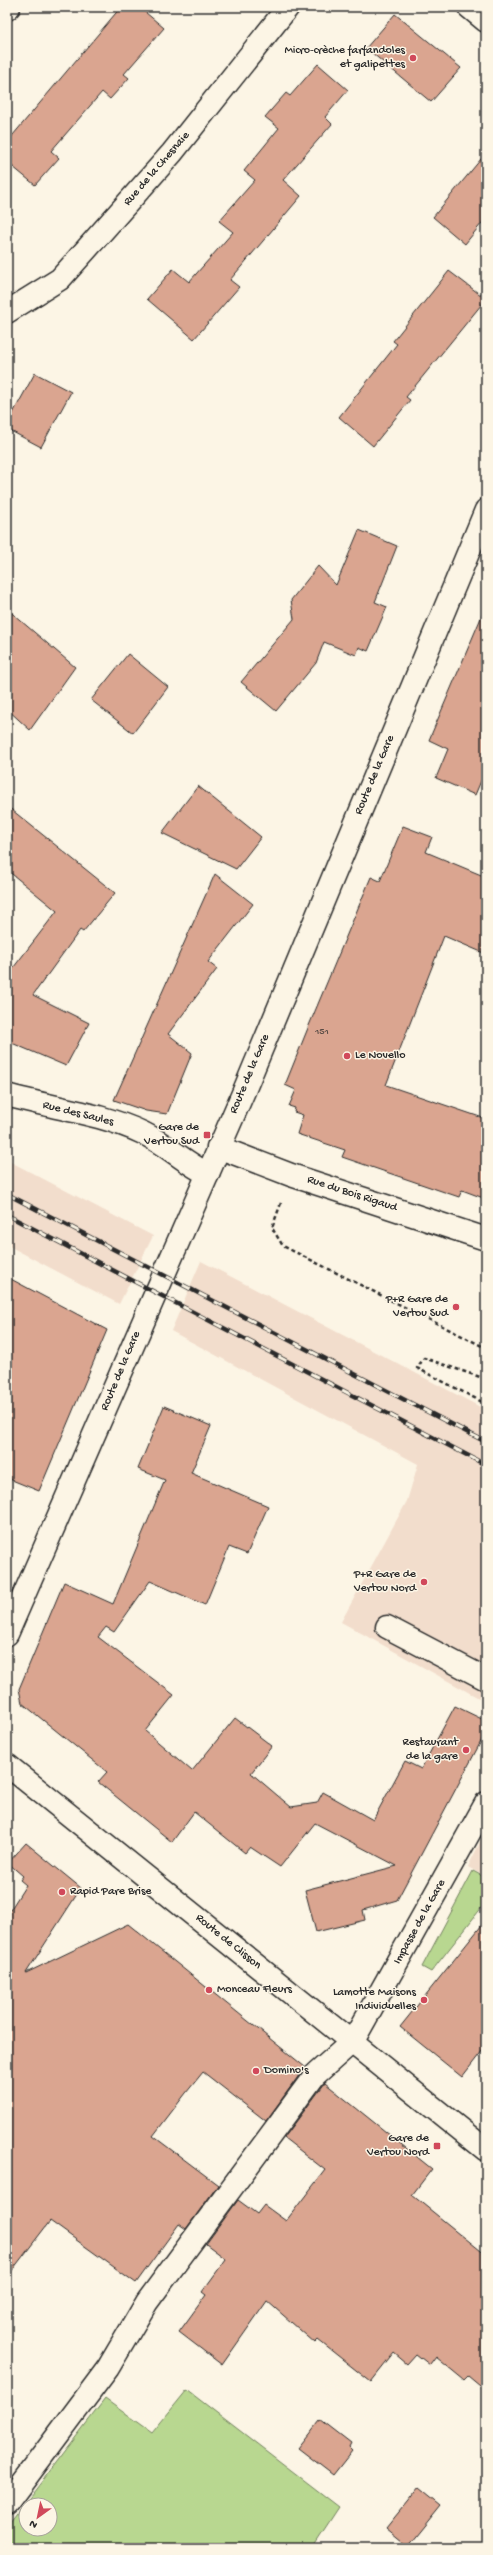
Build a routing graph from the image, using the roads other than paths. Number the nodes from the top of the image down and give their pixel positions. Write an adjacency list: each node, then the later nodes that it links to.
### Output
1 (9, 7): 4 (main road)
2 (288, 7): 6 (main road, Rue de la Chesnaie)
3 (469, 7): 5 (main road)
4 (7, 9)
5 (486, 21)
6 (7, 312)
7 (486, 510): 9 (main road, Route de la Gare)
8 (7, 1095): 10 (main road, Rue des Saules)
9 (218, 1147): 10 (main road, Route de la Gare); 11 (main road, Rue du Bois Rigaud)
10 (208, 1174): 13 (main road, Route de la Gare)
11 (486, 1239)
12 (387, 1627): 14 (main road)
13 (7, 1634)
14 (486, 1679)
15 (7, 1765): 17 (main road, Route de Clisson)
16 (486, 1803): 17 (main road, Impasse de la Gare)
17 (353, 2042): 18 (main road, Route de Clisson); 19 (main road, Impasse de la Gare)
18 (486, 2150)
19 (7, 2503)

